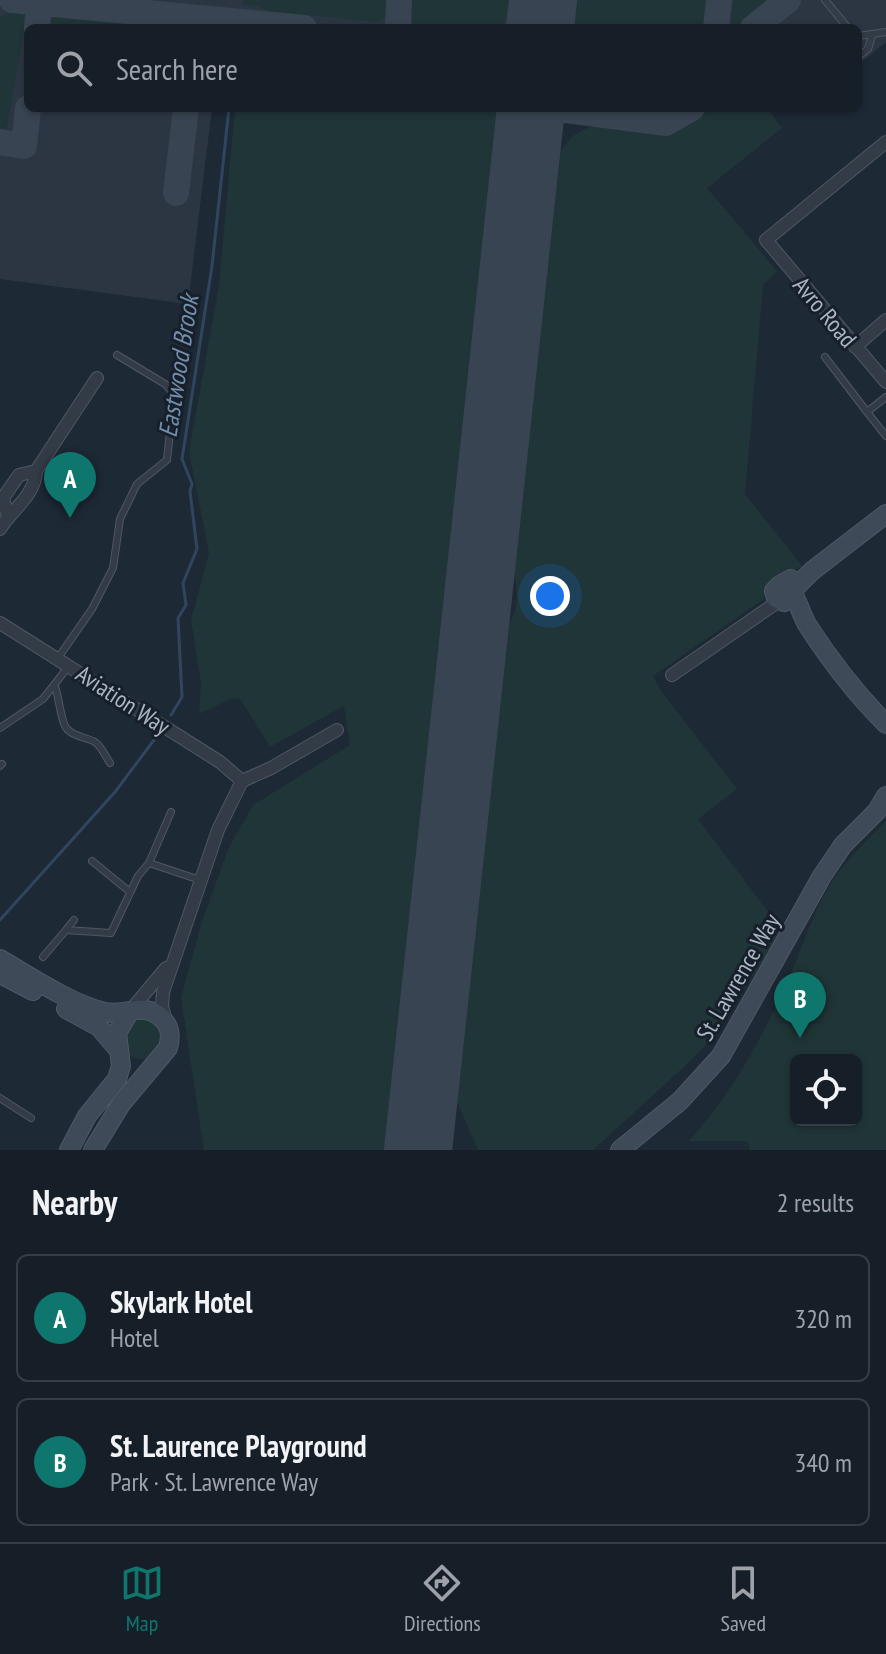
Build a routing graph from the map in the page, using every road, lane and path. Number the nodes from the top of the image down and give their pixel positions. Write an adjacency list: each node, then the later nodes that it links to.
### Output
1 (825, 0): 2 (lane)
2 (845, 24)
3 (886, 32): 5 (lane)
4 (862, 36): 5 (lane)
5 (872, 36): 6 (lane)
6 (862, 54)
7 (886, 142): 9 (street, Avro Road)
8 (886, 320): 9 (street)
9 (855, 347): 13 (street, Avro Road)
10 (117, 355): 21 (lane)
11 (825, 357): 15 (lane)
12 (97, 378): 18 (street)
13 (886, 382)
14 (886, 397): 15 (lane)
15 (867, 412): 16 (lane)
16 (886, 436)
17 (886, 514): 19 (street)
18 (0, 529)
19 (784, 594): 22 (street); 24 (street)
20 (0, 623): 21 (street, Aviation Way)
21 (64, 662): 23 (lane); 30 (street, Aviation Way)
22 (672, 675)
23 (55, 686): 26 (lane); 29 (lane)
24 (872, 709): 25 (street); 28 (street)
25 (886, 724)
26 (0, 728)
27 (337, 730): 30 (street)
28 (886, 738)
29 (110, 763)
30 (242, 781): 35 (street)
31 (883, 804): 51 (street, St. Lawrence Way)
32 (171, 812): 34 (lane)
33 (92, 861): 36 (lane)
34 (149, 863): 35 (lane); 36 (lane)
35 (201, 880): 41 (street)
36 (130, 892): 38 (lane)
37 (74, 920): 38 (lane)
38 (66, 930): 39 (lane)
39 (43, 957)
40 (0, 959): 43 (street)
41 (173, 959): 43 (street); 44 (street)
42 (0, 974): 45 (street)
43 (130, 1011): 44 (street); 45 (street)
44 (167, 1024): 46 (street)
45 (118, 1049): 46 (street); 49 (street)
46 (165, 1052): 50 (street)
47 (0, 1098): 48 (lane)
48 (31, 1118)
49 (69, 1150)
50 (93, 1150)
51 (620, 1150)

